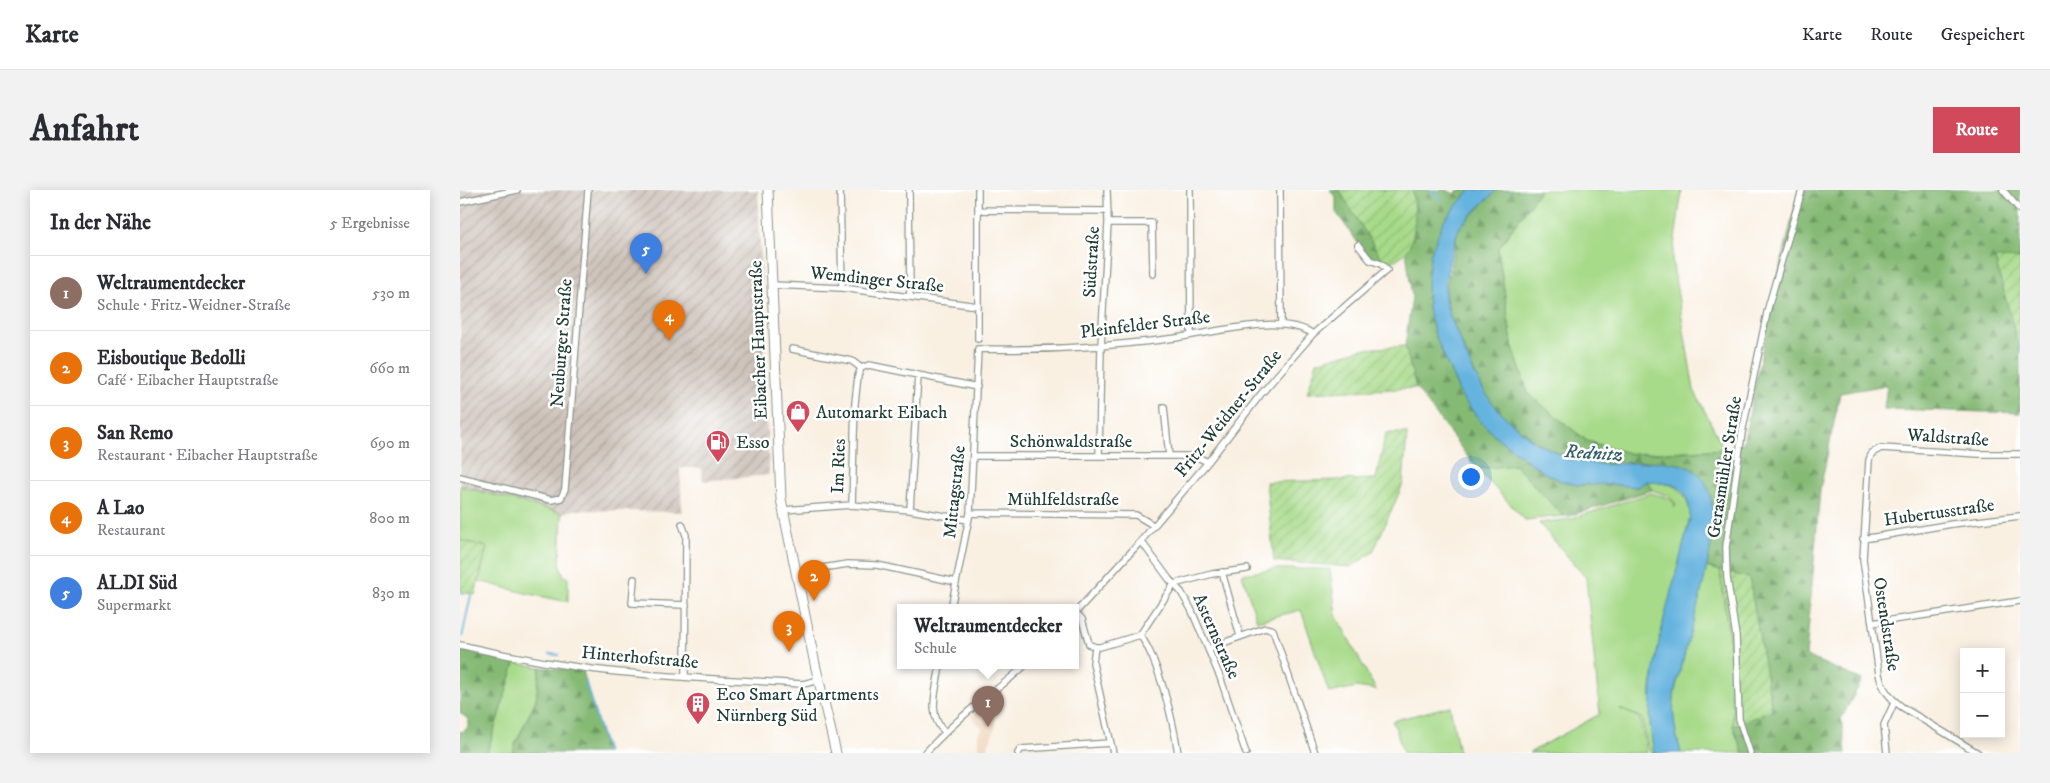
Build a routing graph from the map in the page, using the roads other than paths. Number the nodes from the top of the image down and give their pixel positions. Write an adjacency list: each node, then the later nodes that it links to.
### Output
1 (516, 190): 12 (street)
2 (588, 190): 40 (street, Neuburger Straße)
3 (768, 190): 19 (main road, Eibacher Hauptstraße)
4 (840, 190): 20 (street)
5 (909, 190): 21 (street)
6 (978, 190): 13 (street)
7 (1107, 190): 15 (street, Südstraße)
8 (1190, 190): 25 (street)
9 (1280, 190): 23 (street)
10 (1802, 190): 83 (street, Gerasmühler Straße)
11 (2003, 190): 14 (street)
12 (460, 202)
13 (978, 210): 15 (street); 22 (street)
14 (2020, 210)
15 (1108, 211): 16 (street, Südstraße)
16 (1108, 223): 18 (street); 27 (street, Südstraße)
17 (1358, 245): 24 (street, Fritz-Weidner-Straße)
18 (1153, 274)
19 (772, 285): 20 (street, Wemdinger Straße); 42 (main road, Eibacher Hauptstraße)
20 (842, 288): 21 (street, Wemdinger Straße)
21 (910, 296): 22 (street, Wemdinger Straße)
22 (978, 306): 26 (street)
23 (1281, 325): 24 (street, Pleinfelder Straße); 25 (street, Pleinfelder Straße)
24 (1313, 334): 39 (street, Fritz-Weidner-Straße)
25 (1191, 335): 27 (street, Pleinfelder Straße)
26 (978, 339)
27 (1101, 346): 29 (street, Pleinfelder Straße); 37 (street, Südstraße)
28 (792, 349): 30 (street)
29 (978, 349): 32 (street, Mittagstraße)
30 (861, 368): 31 (street); 41 (street, Im Ries)
31 (918, 375): 32 (street); 43 (street)
32 (977, 386): 36 (street, Mittagstraße)
33 (1164, 407): 38 (street)
34 (1874, 450): 35 (street, Waldstraße); 49 (street, Ostendstraße)
35 (2020, 454)
36 (973, 456): 37 (street, Schönwaldstraße); 44 (street, Mittagstraße)
37 (1099, 456): 38 (street, Schönwaldstraße)
38 (1169, 456): 39 (street, Schönwaldstraße)
39 (1208, 462): 48 (street, Fritz-Weidner-Straße)
40 (460, 477)
41 (852, 505): 42 (street); 43 (street)
42 (783, 510): 52 (main road, Eibacher Hauptstraße)
43 (910, 510): 46 (street)
44 (970, 513): 46 (street, Mittagstraße); 48 (street, Mühlfeldstraße)
45 (2020, 516): 49 (street, Hubertusstraße)
46 (968, 520): 55 (street, Mittagstraße)
47 (682, 524): 59 (street)
48 (1153, 525): 50 (street, Fritz-Weidner-Straße)
49 (1863, 539): 62 (street, Ostendstraße)
50 (1141, 540): 56 (street, Asternstraße); 60 (street, Fritz-Weidner-Straße)
51 (1246, 569): 53 (street)
52 (796, 572): 55 (street); 71 (main road, Eibacher Hauptstraße)
53 (1222, 572): 56 (street); 64 (street)
54 (634, 579): 59 (street)
55 (956, 582): 58 (street, Mittagstraße)
56 (1174, 584): 63 (street); 67 (street, Asternstraße)
57 (2020, 601): 62 (street)
58 (952, 604)
59 (686, 606): 70 (street)
60 (1079, 610)
61 (1079, 616): 66 (street)
62 (1872, 623): 72 (street, Ostendstraße)
63 (1140, 635): 66 (street); 80 (street)
64 (1240, 636): 67 (street); 82 (street)
65 (460, 645): 70 (street, Hinterhofstraße)
66 (1094, 647): 74 (street)
67 (1208, 648): 81 (street, Asternstraße)
68 (940, 669): 73 (street)
69 (1021, 669): 73 (street)
70 (685, 677): 71 (street, Hinterhofstraße)
71 (819, 680): 76 (main road, Eibacher Hauptstraße)
72 (1895, 701): 84 (street); 85 (street, Ostendstraße)
73 (945, 732): 77 (street)
74 (1110, 742): 75 (street); 79 (street)
75 (1054, 750): 78 (street)
76 (836, 753)
77 (925, 753)
78 (1018, 753)
79 (1113, 753)
80 (1178, 753)
81 (1246, 753)
82 (1315, 753)
83 (1750, 753)
84 (1886, 753)
85 (1978, 753)

